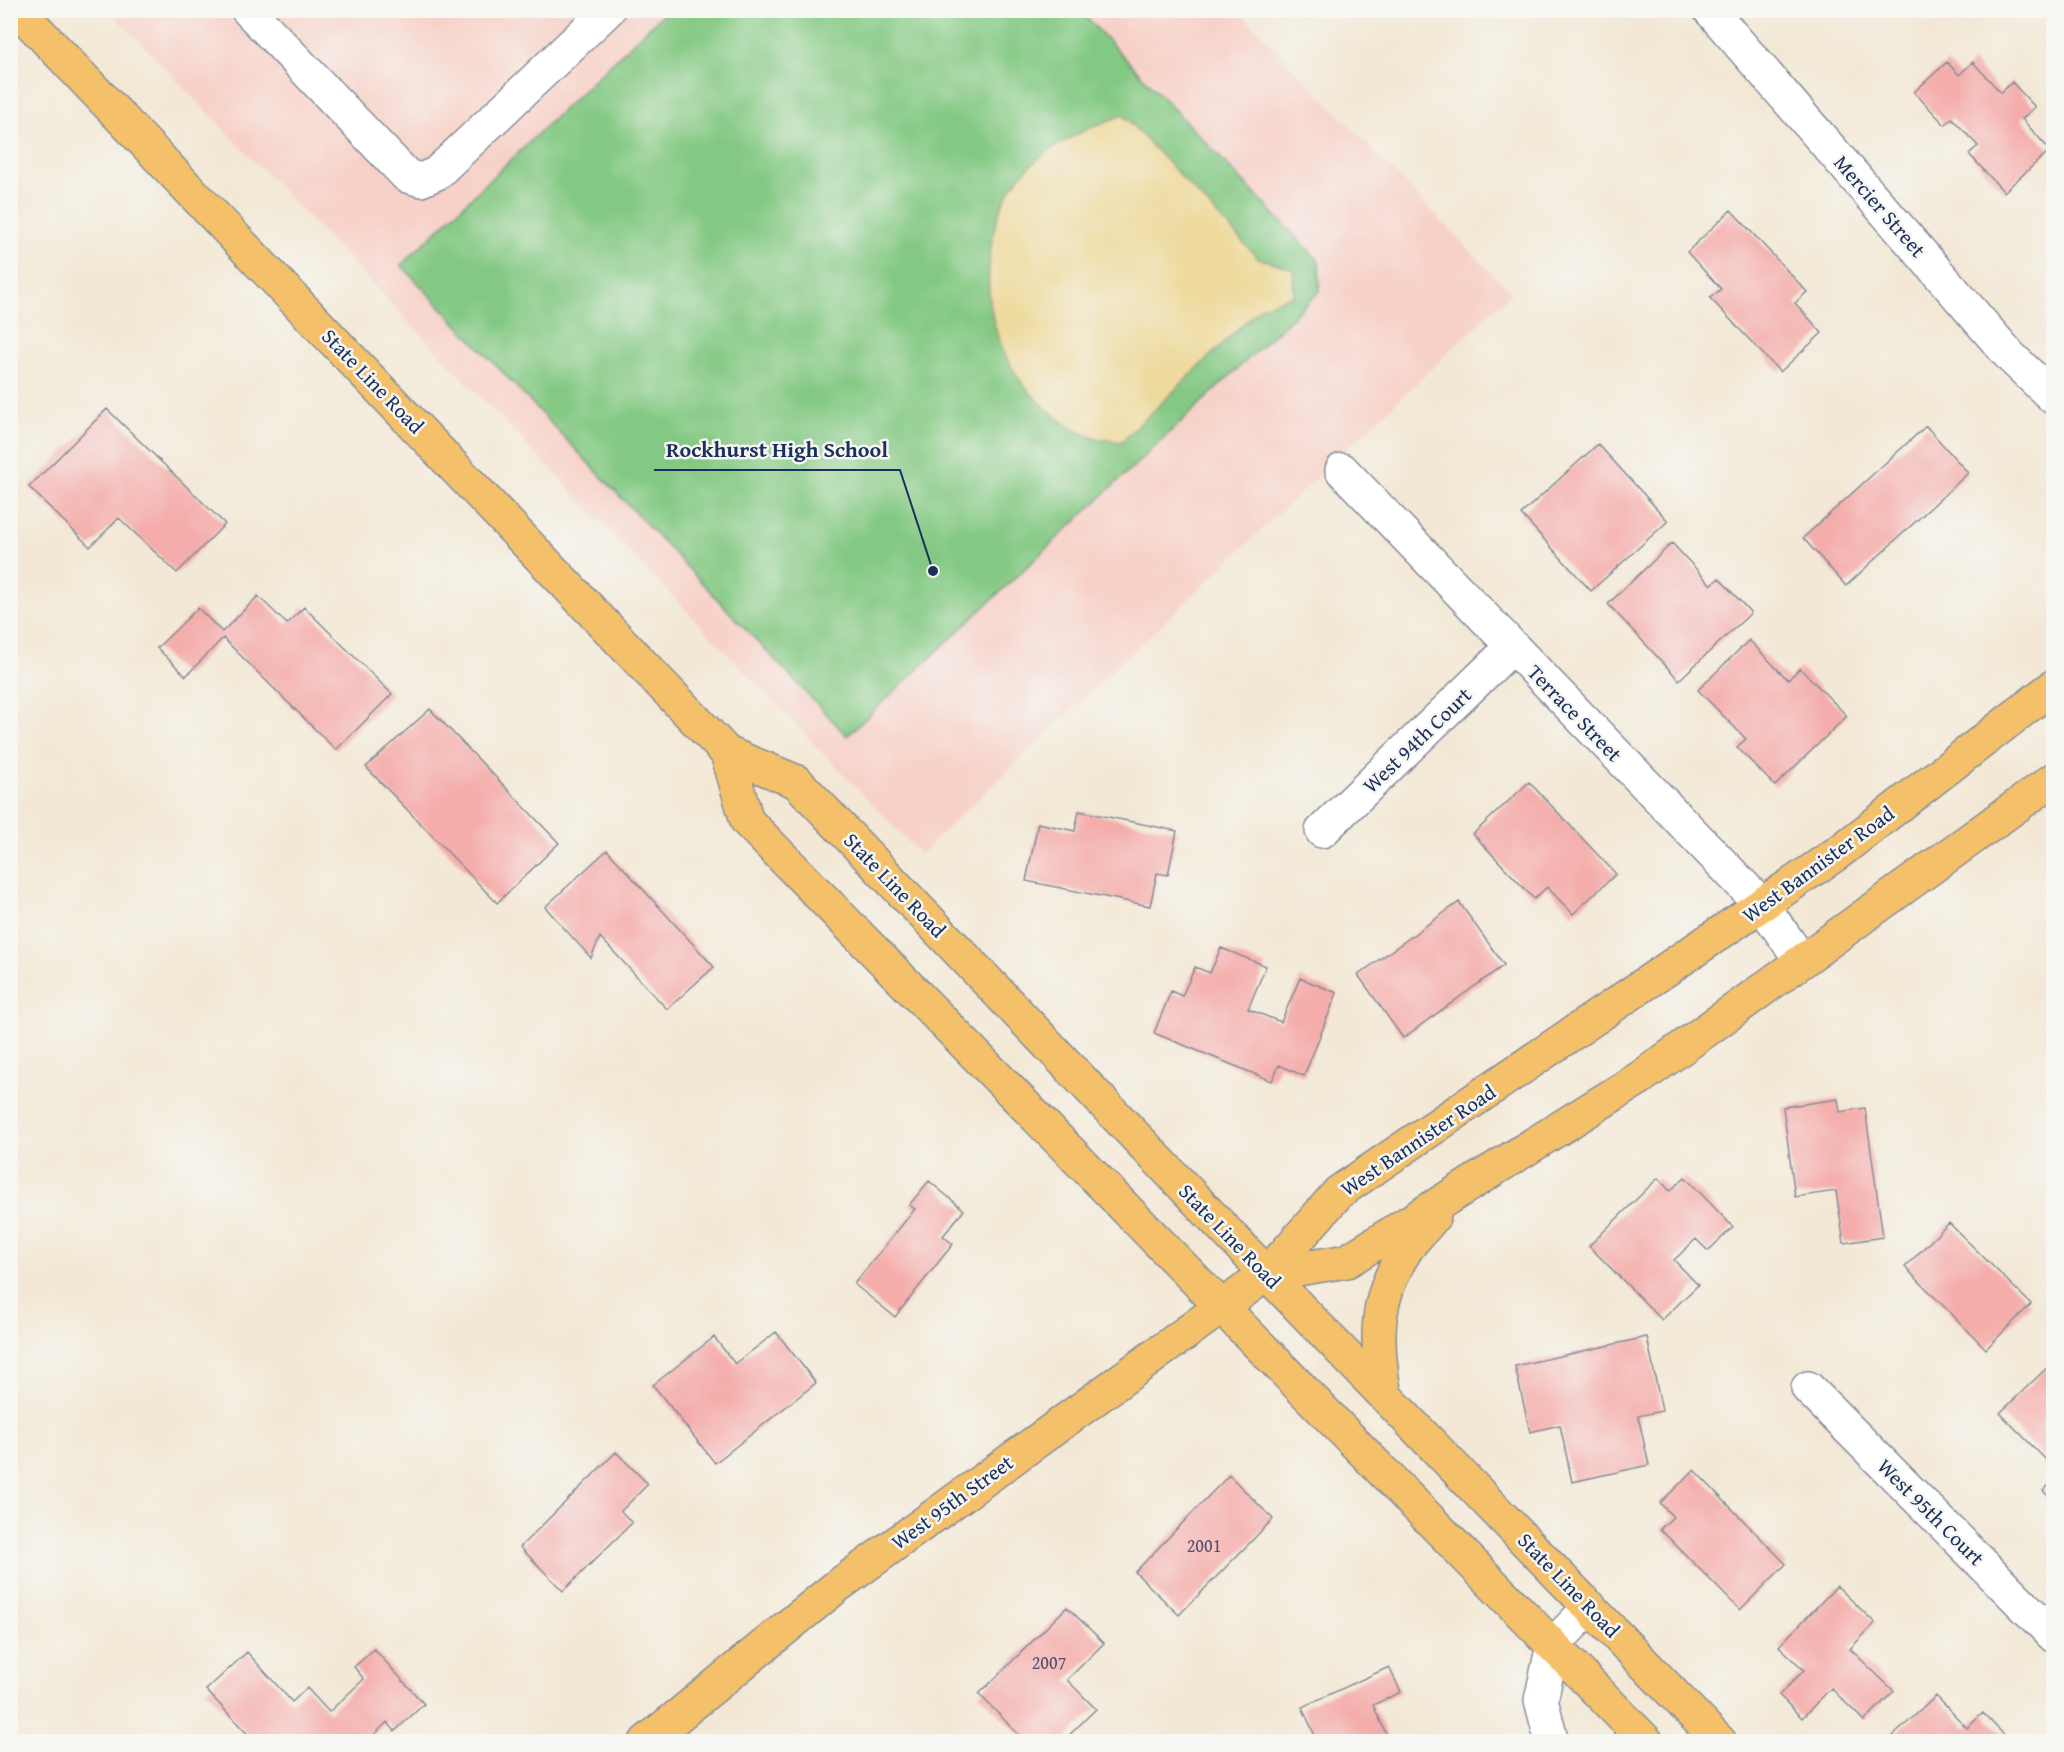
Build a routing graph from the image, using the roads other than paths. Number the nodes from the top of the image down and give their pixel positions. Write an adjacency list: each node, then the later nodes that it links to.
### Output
1 (18, 10): 9 (main road, State Line Road)
2 (248, 10): 3 (street)
3 (608, 10)
4 (1710, 10): 5 (street, Mercier Street)
5 (2054, 398)
6 (1342, 470): 7 (street, Terrace Street)
7 (1511, 648): 11 (street, West 94th Court); 12 (street, Terrace Street)
8 (2054, 686): 12 (main road, West Bannister Road)
9 (727, 753): 15 (main road, State Line Road); 16 (main road, State Line Road)
10 (2054, 779): 13 (main road)
11 (1322, 831)
12 (1762, 905): 13 (street, Terrace Street); 15 (main road, West Bannister Road)
13 (1802, 961): 14 (main road)
14 (1453, 1194): 15 (main road); 18 (main road)
15 (1267, 1274): 16 (main road, West 95th Street); 18 (main road, State Line Road)
16 (1220, 1306): 21 (main road, State Line Road); 22 (main road, West 95th Street)
17 (1808, 1388): 20 (street, West 95th Court)
18 (1385, 1396): 19 (main road, State Line Road)
19 (1590, 1607): 21 (street); 25 (main road, State Line Road)
20 (2054, 1636)
21 (1553, 1645): 23 (street); 24 (main road, State Line Road)
22 (646, 1742)
23 (1552, 1742)
24 (1647, 1742)
25 (1720, 1742)

